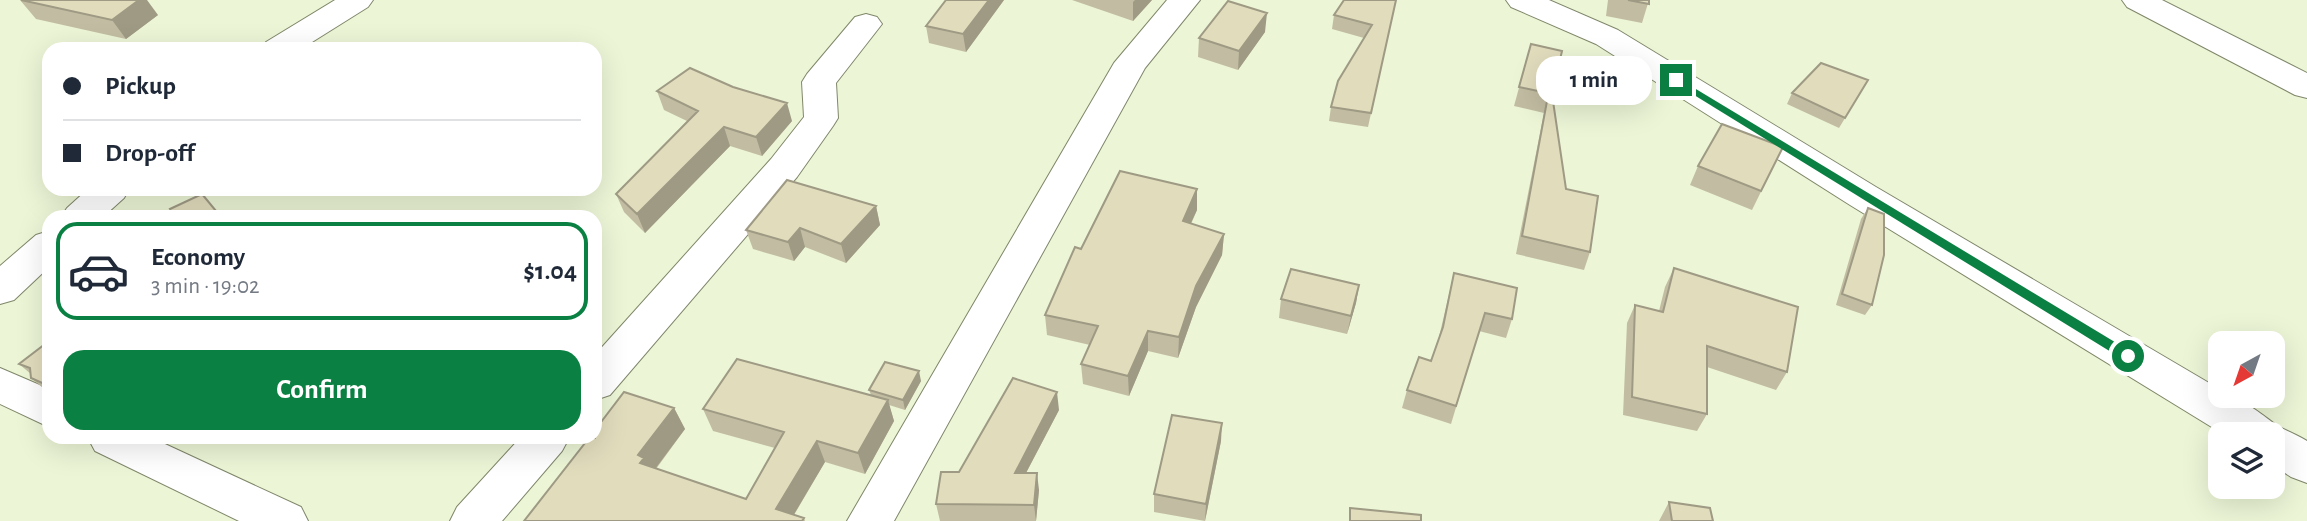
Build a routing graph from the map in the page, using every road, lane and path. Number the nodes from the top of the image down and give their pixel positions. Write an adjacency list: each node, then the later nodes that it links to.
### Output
1 (357, 0): 6 (street)
2 (1184, 0): 22 (street)
3 (1522, 0): 15 (street)
4 (2138, 0): 7 (street)
5 (866, 24): 12 (street)
6 (289, 42)
7 (2307, 87)
8 (103, 196): 9 (street)
9 (88, 210)
10 (42, 251): 11 (street)
11 (0, 289)
12 (602, 375)
13 (0, 385): 14 (street)
14 (42, 406)
15 (2239, 422)
16 (123, 444): 20 (street)
17 (542, 444): 21 (street)
18 (2285, 450): 19 (street)
19 (2307, 464)
20 (285, 521)
21 (473, 521)
22 (870, 521)

